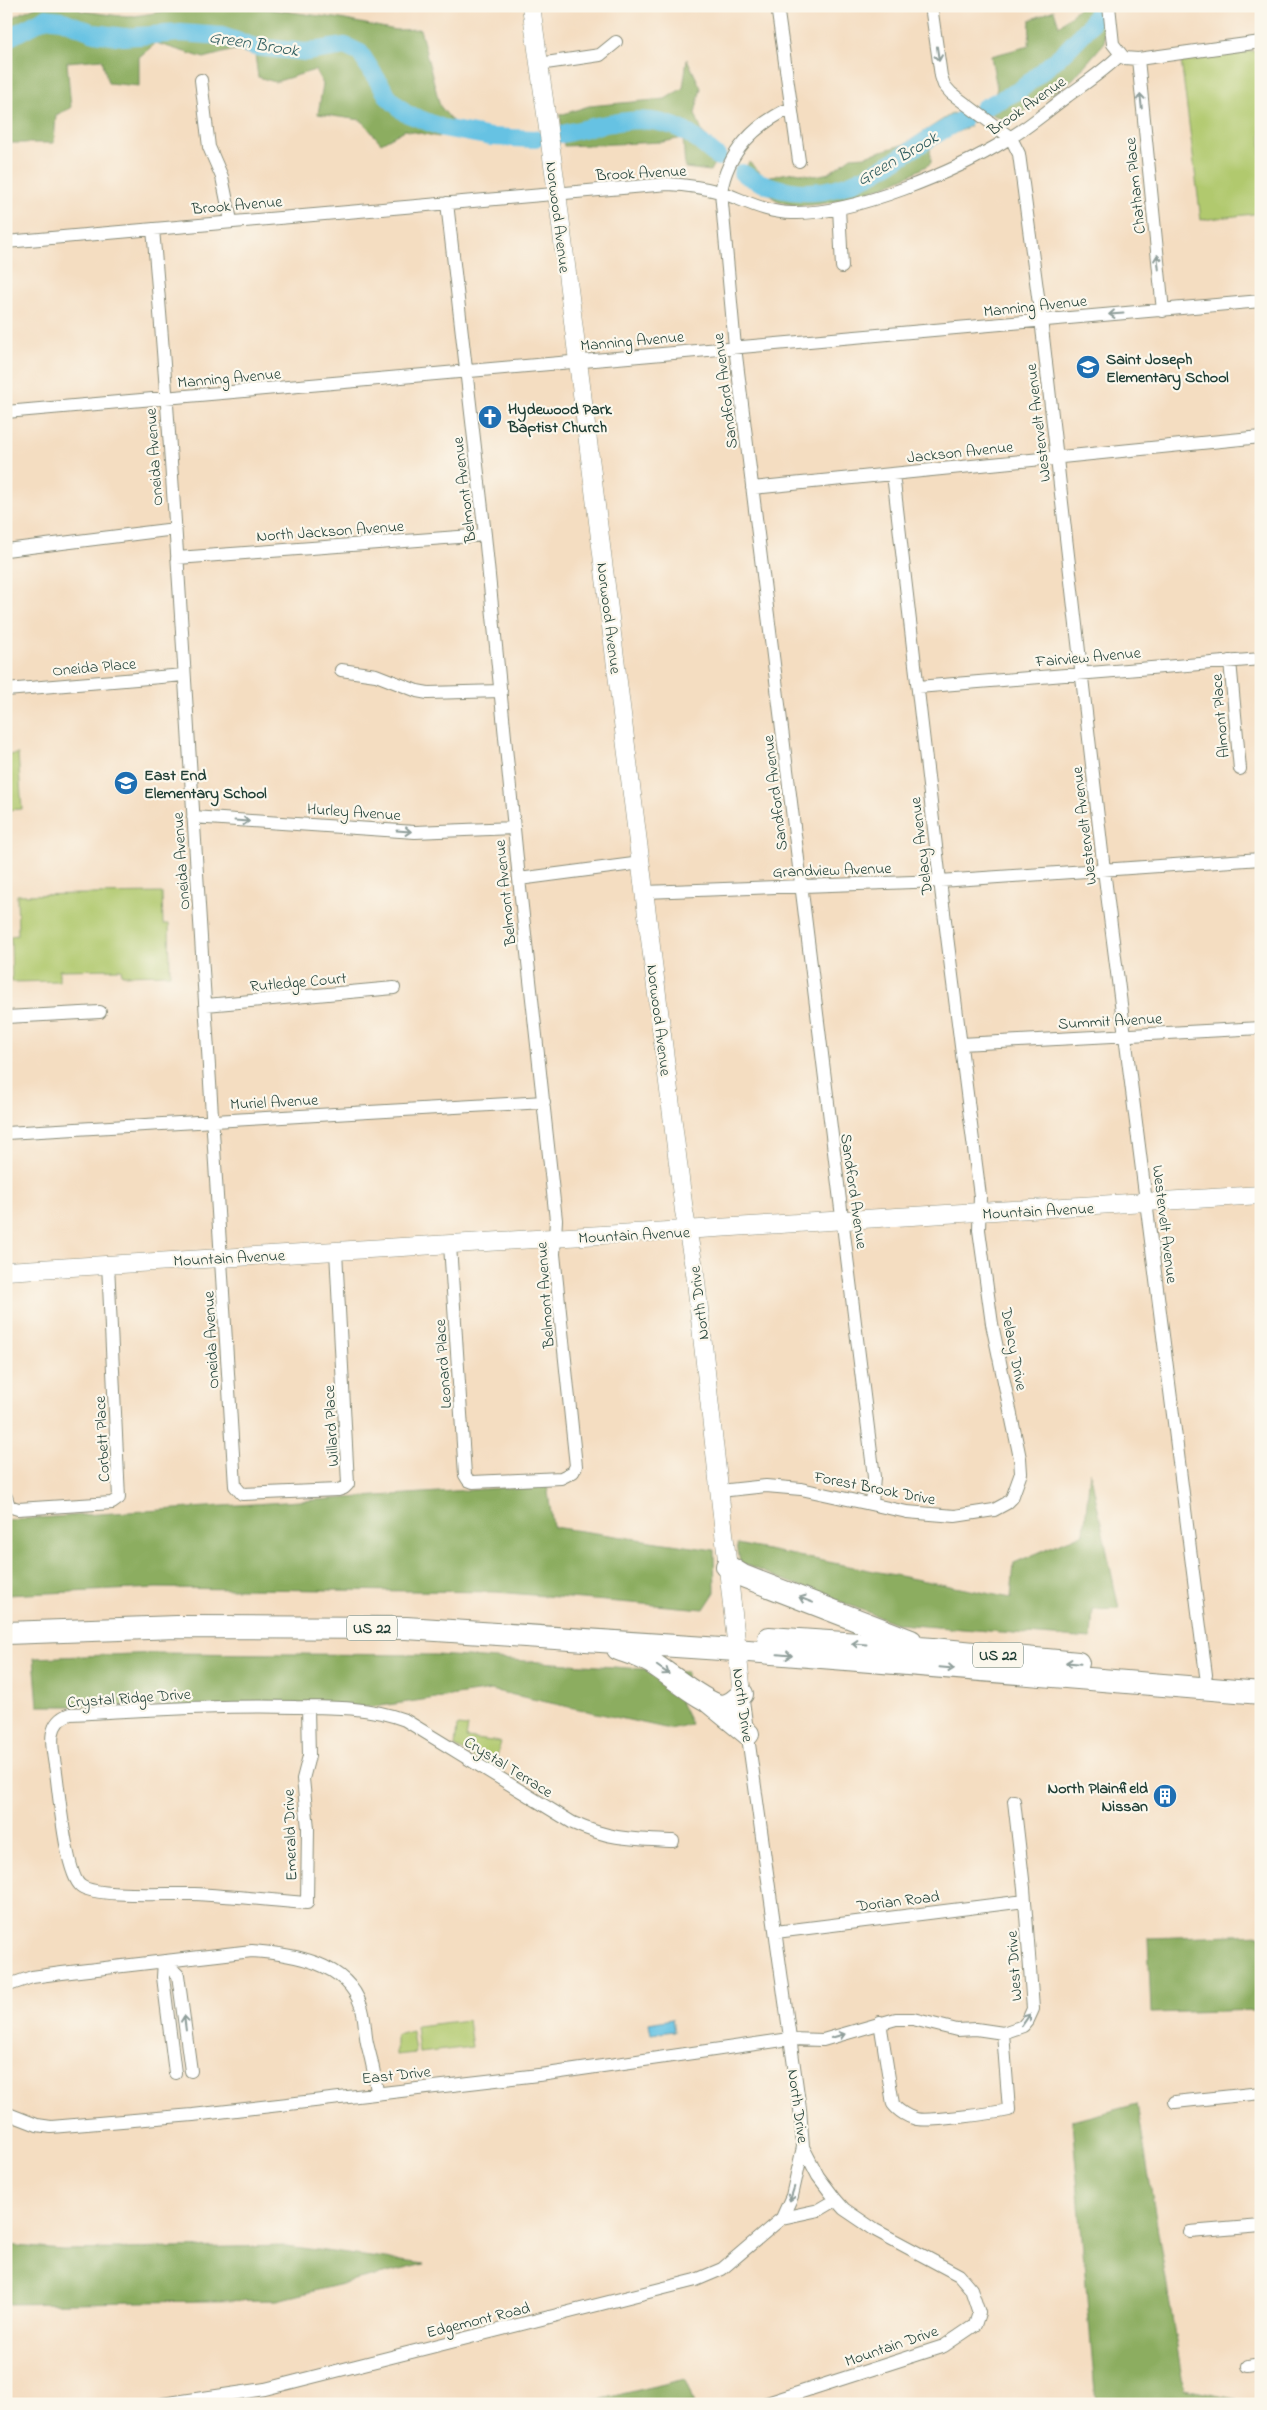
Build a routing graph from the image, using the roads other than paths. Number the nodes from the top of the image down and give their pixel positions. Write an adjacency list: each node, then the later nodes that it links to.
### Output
1 (531, 6): 9 (street, Norwood Avenue)
2 (777, 6): 11 (street)
3 (931, 6): 12 (street, one-way to 12)
4 (1109, 6): 7 (street)
5 (616, 42): 9 (street)
6 (1261, 42): 8 (street)
7 (1120, 55): 8 (street); 12 (street, Brook Avenue)
8 (1138, 59): 23 (street, Chatham Place, one-way to 8)
9 (539, 64): 15 (street, Norwood Avenue)
10 (201, 80): 18 (street)
11 (791, 108): 13 (street); 14 (street, Sandford Avenue)
12 (1011, 138): 17 (street, Brook Avenue); 24 (street, Westervelt Avenue)
13 (799, 161)
14 (720, 192): 15 (street, Brook Avenue); 17 (street, Brook Avenue); 25 (street, Sandford Avenue)
15 (557, 193): 16 (street, Brook Avenue); 26 (street, Norwood Avenue)
16 (447, 203): 18 (street, Brook Avenue); 27 (street, Belmont Avenue)
17 (839, 208): 21 (street)
18 (231, 221): 19 (street, Brook Avenue)
19 (153, 229): 20 (street, Brook Avenue); 28 (street, Oneida Avenue)
20 (6, 242)
21 (842, 267)
22 (1261, 301): 23 (street, Manning Avenue)
23 (1163, 311): 24 (street, Manning Avenue, one-way to 24)
24 (1041, 319): 25 (street, Manning Avenue); 31 (street, Westervelt Avenue)
25 (735, 347): 26 (street, Manning Avenue); 33 (street, Sandford Avenue)
26 (578, 361): 27 (street, Manning Avenue); 50 (street, Norwood Avenue)
27 (466, 372): 28 (street, Manning Avenue); 35 (street, Belmont Avenue)
28 (165, 399): 29 (street, Manning Avenue); 34 (street, Oneida Avenue)
29 (6, 412)
30 (1261, 437): 31 (street, Jackson Avenue)
31 (1057, 458): 32 (street, Jackson Avenue); 41 (street, Westervelt Avenue)
32 (893, 474): 33 (street, Jackson Avenue); 43 (street, Delacy Avenue)
33 (752, 488): 54 (street, Sandford Avenue)
34 (175, 530): 36 (street); 37 (street, Oneida Avenue)
35 (485, 535): 37 (street, North Jackson Avenue); 45 (street, Belmont Avenue)
36 (6, 550)
37 (177, 558): 42 (street, Oneida Avenue)
38 (1261, 659): 39 (street, Fairview Avenue)
39 (1230, 660): 41 (street, Fairview Avenue); 46 (street, Almont Place)
40 (341, 670): 45 (street)
41 (1082, 673): 43 (street, Fairview Avenue); 51 (street, Westervelt Avenue)
42 (184, 675): 44 (street, Oneida Place); 47 (street, Oneida Avenue)
43 (918, 687): 53 (street, Delacy Avenue)
44 (6, 690)
45 (501, 691): 48 (street, Belmont Avenue)
46 (1240, 769)
47 (193, 818): 48 (street, Hurley Avenue, one-way to 48); 57 (street, Oneida Avenue)
48 (514, 828): 52 (street, Belmont Avenue)
49 (1261, 859): 51 (street, Grandview Avenue)
50 (641, 863): 52 (street); 55 (street, Norwood Avenue)
51 (1104, 870): 53 (street, Grandview Avenue); 61 (street, Westervelt Avenue)
52 (518, 879): 63 (street, Belmont Avenue)
53 (940, 881): 54 (street, Grandview Avenue); 62 (street, Delacy Avenue)
54 (801, 886): 55 (street, Grandview Avenue); 69 (street, Sandford Avenue)
55 (644, 892): 70 (street, Norwood Avenue)
56 (394, 988): 57 (street, Rutledge Court)
57 (206, 1005): 64 (street, Oneida Avenue)
58 (100, 1012): 59 (street)
59 (6, 1017)
60 (1261, 1028): 61 (street, Summit Avenue)
61 (1126, 1036): 62 (street, Summit Avenue); 67 (street, Westervelt Avenue)
62 (961, 1044): 68 (street, Delacy Avenue)
63 (544, 1102): 64 (street, Muriel Avenue); 71 (street, Belmont Avenue)
64 (213, 1121): 65 (street, Muriel Avenue); 74 (street, Oneida Avenue)
65 (6, 1133)
66 (1261, 1195): 67 (street, Mountain Avenue)
67 (1147, 1203): 68 (street, Mountain Avenue); 89 (street, Westervelt Avenue)
68 (980, 1213): 69 (street, Mountain Avenue); 80 (street, Delacy Drive)
69 (842, 1221): 70 (street, Mountain Avenue); 82 (street, Sandford Avenue)
70 (688, 1230): 71 (street, Mountain Avenue); 79 (street, North Drive)
71 (555, 1238): 72 (street, Mountain Avenue); 77 (street, Belmont Avenue)
72 (450, 1245): 73 (street, Mountain Avenue); 77 (street, Leonard Place)
73 (336, 1251): 74 (street, Mountain Avenue); 78 (street, Willard Place)
74 (222, 1258): 75 (street, Mountain Avenue); 78 (street, Oneida Avenue)
75 (108, 1264): 76 (street, Mountain Avenue); 81 (street, Corbett Place)
76 (6, 1271)
77 (468, 1480)
78 (238, 1491)
79 (720, 1491): 82 (street, Forest Brook Drive); 83 (street, North Drive)
80 (1016, 1491): 82 (street, Forest Brook Drive)
81 (8, 1501)
82 (872, 1504)
83 (727, 1566): 87 (street, North Drive); 88 (highway, one-way to 83)
84 (6, 1619): 87 (highway, US 22)
85 (6, 1633): 86 (highway, US 22)
86 (586, 1639): 87 (highway, US 22); 93 (highway, one-way to 93)
87 (736, 1642): 88 (highway, US 22, one-way to 87); 91 (highway, US 22, one-way to 91); 92 (street, North Drive)
88 (933, 1649): 89 (highway, US 22, one-way to 88)
89 (1206, 1675): 90 (highway, US 22)
90 (1261, 1680)
91 (1261, 1693)
92 (742, 1694): 93 (highway); 96 (street, North Drive)
93 (709, 1702): 96 (highway)
94 (308, 1707): 95 (street, Crystal Ridge Drive); 100 (street, Emerald Drive); 100 (street, Crystal Ridge Drive)
95 (332, 1707): 98 (street, Crystal Terrace)
96 (748, 1734): 101 (street, North Drive)
97 (1014, 1801): 99 (street, West Drive)
98 (673, 1841)
99 (1025, 1901): 101 (street, Dorian Road); 105 (street, West Drive, one-way to 99)
100 (307, 1903)
101 (776, 1932): 106 (street, North Drive)
102 (164, 1961): 103 (street); 107 (street, one-way to 102); 108 (street); 109 (street)
103 (6, 1986)
104 (880, 2022): 105 (street); 105 (street); 106 (street, one-way to 104)
105 (1004, 2033)
106 (790, 2039): 109 (street, East Drive); 113 (street, North Drive)
107 (190, 2071)
108 (175, 2073)
109 (373, 2092): 112 (street, East Drive)
110 (1261, 2093): 111 (street)
111 (1175, 2102)
112 (6, 2113)
113 (803, 2147): 114 (street, North Drive); 116 (street, Edgemont Road, one-way to 116)
114 (818, 2176): 115 (street, Mountain Drive)
115 (836, 2200): 116 (street, Edgemont Road); 120 (street, Mountain Drive)
116 (782, 2218): 119 (street, Edgemont Road)
117 (1261, 2226): 118 (street)
118 (1190, 2232)
119 (162, 2404)
120 (764, 2404)

